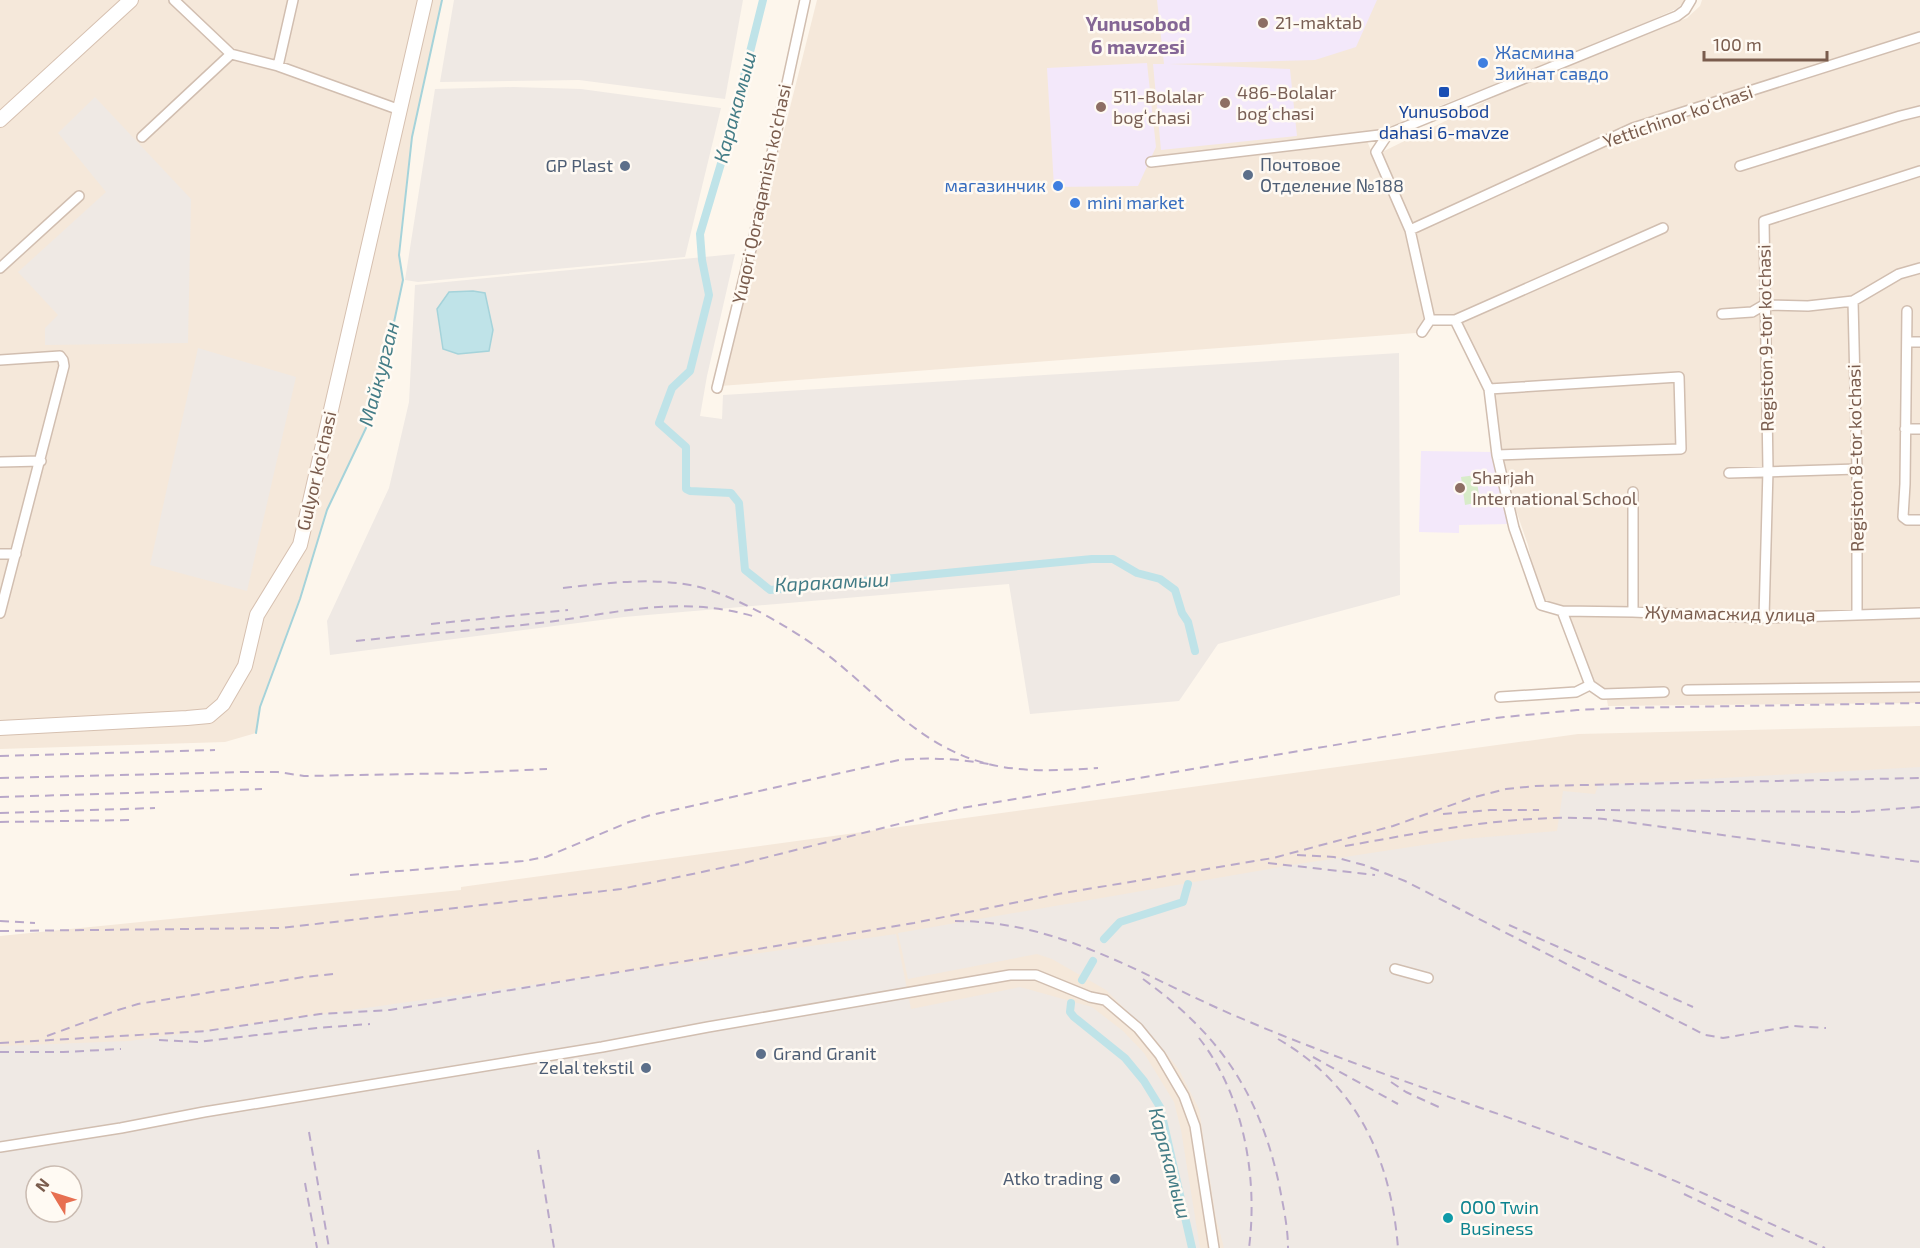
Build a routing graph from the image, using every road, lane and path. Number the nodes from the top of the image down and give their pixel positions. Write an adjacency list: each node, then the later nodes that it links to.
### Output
1 (131, 0): 12 (street)
2 (174, 0): 8 (street)
3 (293, 0): 9 (street)
4 (425, 0): 10 (street, Gulyor ko'chasi)
5 (805, 0): 33 (street, Yuqori Qoraqamish ko'chasi)
6 (1691, 0): 13 (street)
7 (1920, 37): 20 (street, Yettichinor ko‘chasi)
8 (231, 54): 9 (street); 14 (street)
9 (278, 66): 10 (street)
10 (400, 110): 58 (street, Gulyor ko'chasi)
11 (1920, 111): 16 (street)
12 (0, 120)
13 (1388, 134): 15 (street); 20 (street)
14 (142, 137)
15 (1151, 162)
16 (1740, 166)
17 (1920, 171): 24 (street, Registon 9-tor ko'chasi)
18 (79, 196): 21 (street)
19 (1663, 228): 28 (street)
20 (1410, 230): 27 (street)
21 (0, 268)
22 (1920, 268): 23 (street)
23 (1853, 301): 24 (street); 40 (street, Registon 8-tor ko'chasi)
24 (1764, 305): 26 (street); 41 (street, Registon 9-tor ko'chasi)
25 (1907, 310): 30 (street)
26 (1722, 314)
27 (1430, 320): 28 (street); 29 (street)
28 (1455, 320): 34 (street)
29 (1422, 332)
30 (1907, 342): 31 (street); 35 (street)
31 (1920, 342)
32 (0, 360): 38 (street)
33 (717, 388)
34 (1489, 389): 37 (street); 37 (street)
35 (1905, 429): 36 (street); 44 (street)
36 (1920, 429)
37 (1497, 455): 47 (street, Жумамасжид улица)
38 (40, 461): 39 (street); 46 (street)
39 (0, 462)
40 (1857, 469): 41 (street); 51 (street, Registon 8-tor ko'chasi)
41 (1768, 470): 42 (street); 52 (street, Registon 9-tor ko'chasi)
42 (1729, 472)
43 (1634, 492): 48 (street)
44 (1920, 520)
45 (0, 554): 46 (street)
46 (16, 554): 49 (street)
47 (1562, 611): 48 (street, Жумамасжид улица); 53 (street)
48 (1633, 612): 52 (street, Жумамасжид улица)
49 (0, 613)
50 (1920, 613): 51 (street, Жумамасжид улица)
51 (1857, 615): 52 (street, Жумамасжид улица)
52 (1764, 618)
53 (1590, 685): 56 (street); 57 (street)
54 (1920, 687): 55 (street)
55 (1687, 690)
56 (1665, 692)
57 (1500, 697)
58 (0, 728)
59 (1395, 969): 60 (street)
60 (1428, 978)
61 (0, 1147): 62 (street)
62 (1214, 1248)

